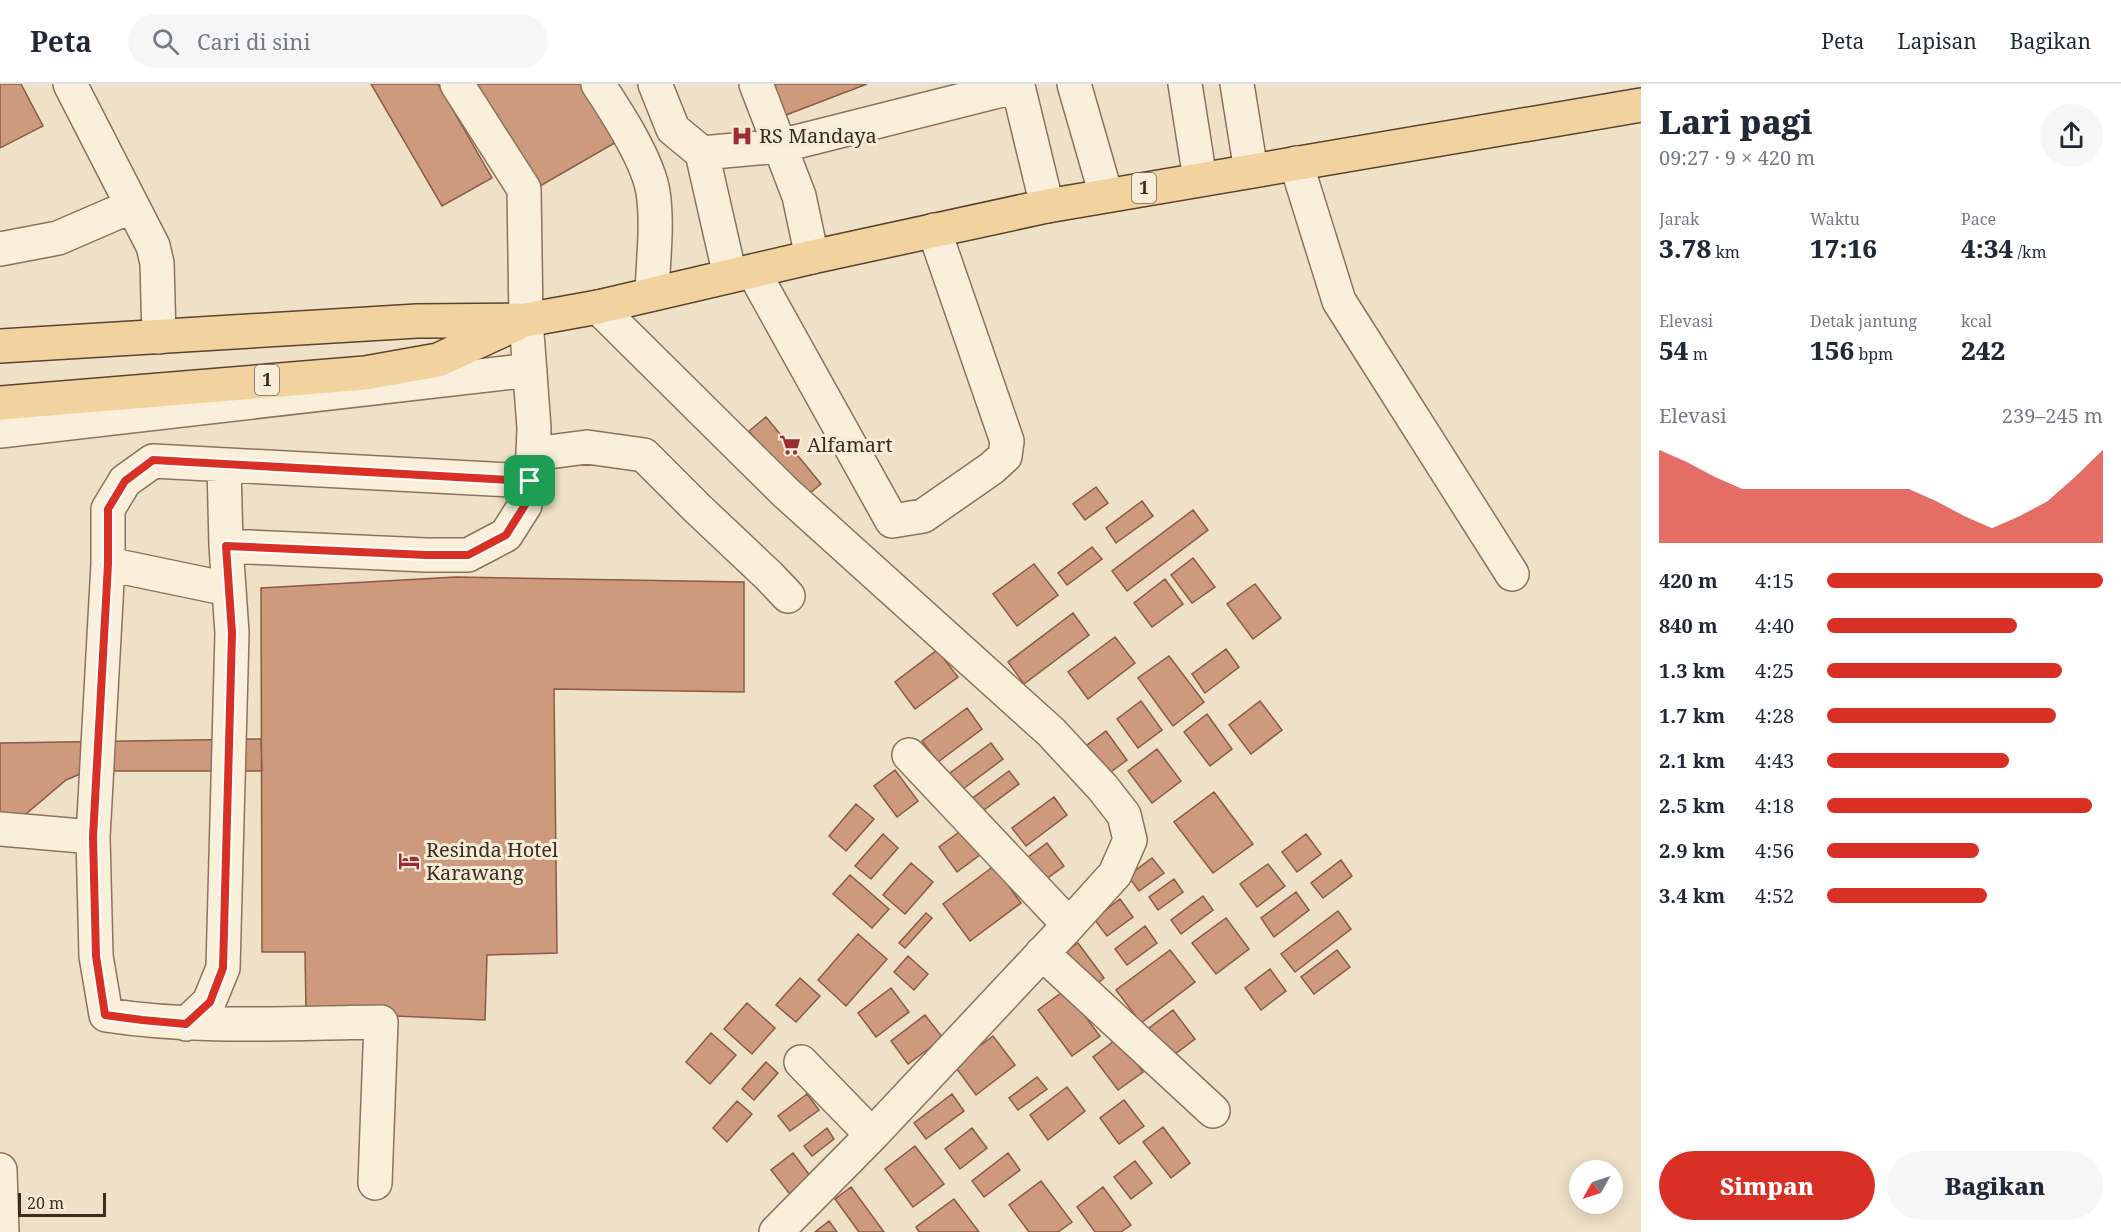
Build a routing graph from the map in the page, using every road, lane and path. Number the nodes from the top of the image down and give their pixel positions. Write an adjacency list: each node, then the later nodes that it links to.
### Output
1 (70, 84): 16 (street)
2 (457, 84): 24 (street)
3 (598, 84): 22 (street)
4 (655, 84): 11 (street)
5 (756, 84): 10 (street)
6 (1074, 84): 15 (street)
7 (1185, 84): 14 (street)
8 (1237, 84): 13 (street)
9 (1641, 105): 12 (main road, 1)
10 (780, 146): 11 (street); 17 (street); 20 (street)
11 (702, 153): 21 (street)
12 (1296, 163): 13 (main road, 1); 34 (street)
13 (1251, 171): 14 (main road, 1)
14 (1200, 179): 15 (main road, 1)
15 (1106, 195): 17 (main road, 1)
16 (132, 206): 19 (street); 25 (street)
17 (1047, 206): 18 (main road, 1)
18 (933, 230): 20 (main road, 1); 21 (street)
19 (0, 249)
20 (812, 257): 21 (main road, 1)
21 (742, 273): 22 (main road, 1)
22 (652, 294): 23 (main road, 1)
23 (598, 307): 24 (main road, 1); 40 (street)
24 (526, 320): 25 (main road, 1); 27 (street); 28 (main road, 1)
25 (159, 337): 26 (main road, 1)
26 (0, 346)
27 (530, 370): 29 (street); 31 (street)
28 (0, 403)
29 (0, 431)
30 (224, 465): 31 (street); 32 (street); 33 (street)
31 (531, 468): 32 (street); 36 (street)
32 (226, 546): 35 (street)
33 (108, 564): 35 (street); 39 (street)
34 (1512, 574)
35 (228, 589): 42 (street)
36 (788, 596)
37 (909, 755): 40 (street)
38 (0, 829): 39 (street)
39 (93, 837): 42 (street)
40 (1069, 925): 41 (street)
41 (1042, 953): 44 (street); 45 (street)
42 (186, 1024): 46 (street)
43 (801, 1062): 45 (street)
44 (1213, 1111)
45 (872, 1135): 49 (street)
46 (375, 1183)
47 (1, 1188): 48 (street)
48 (2, 1232)
49 (776, 1232)

